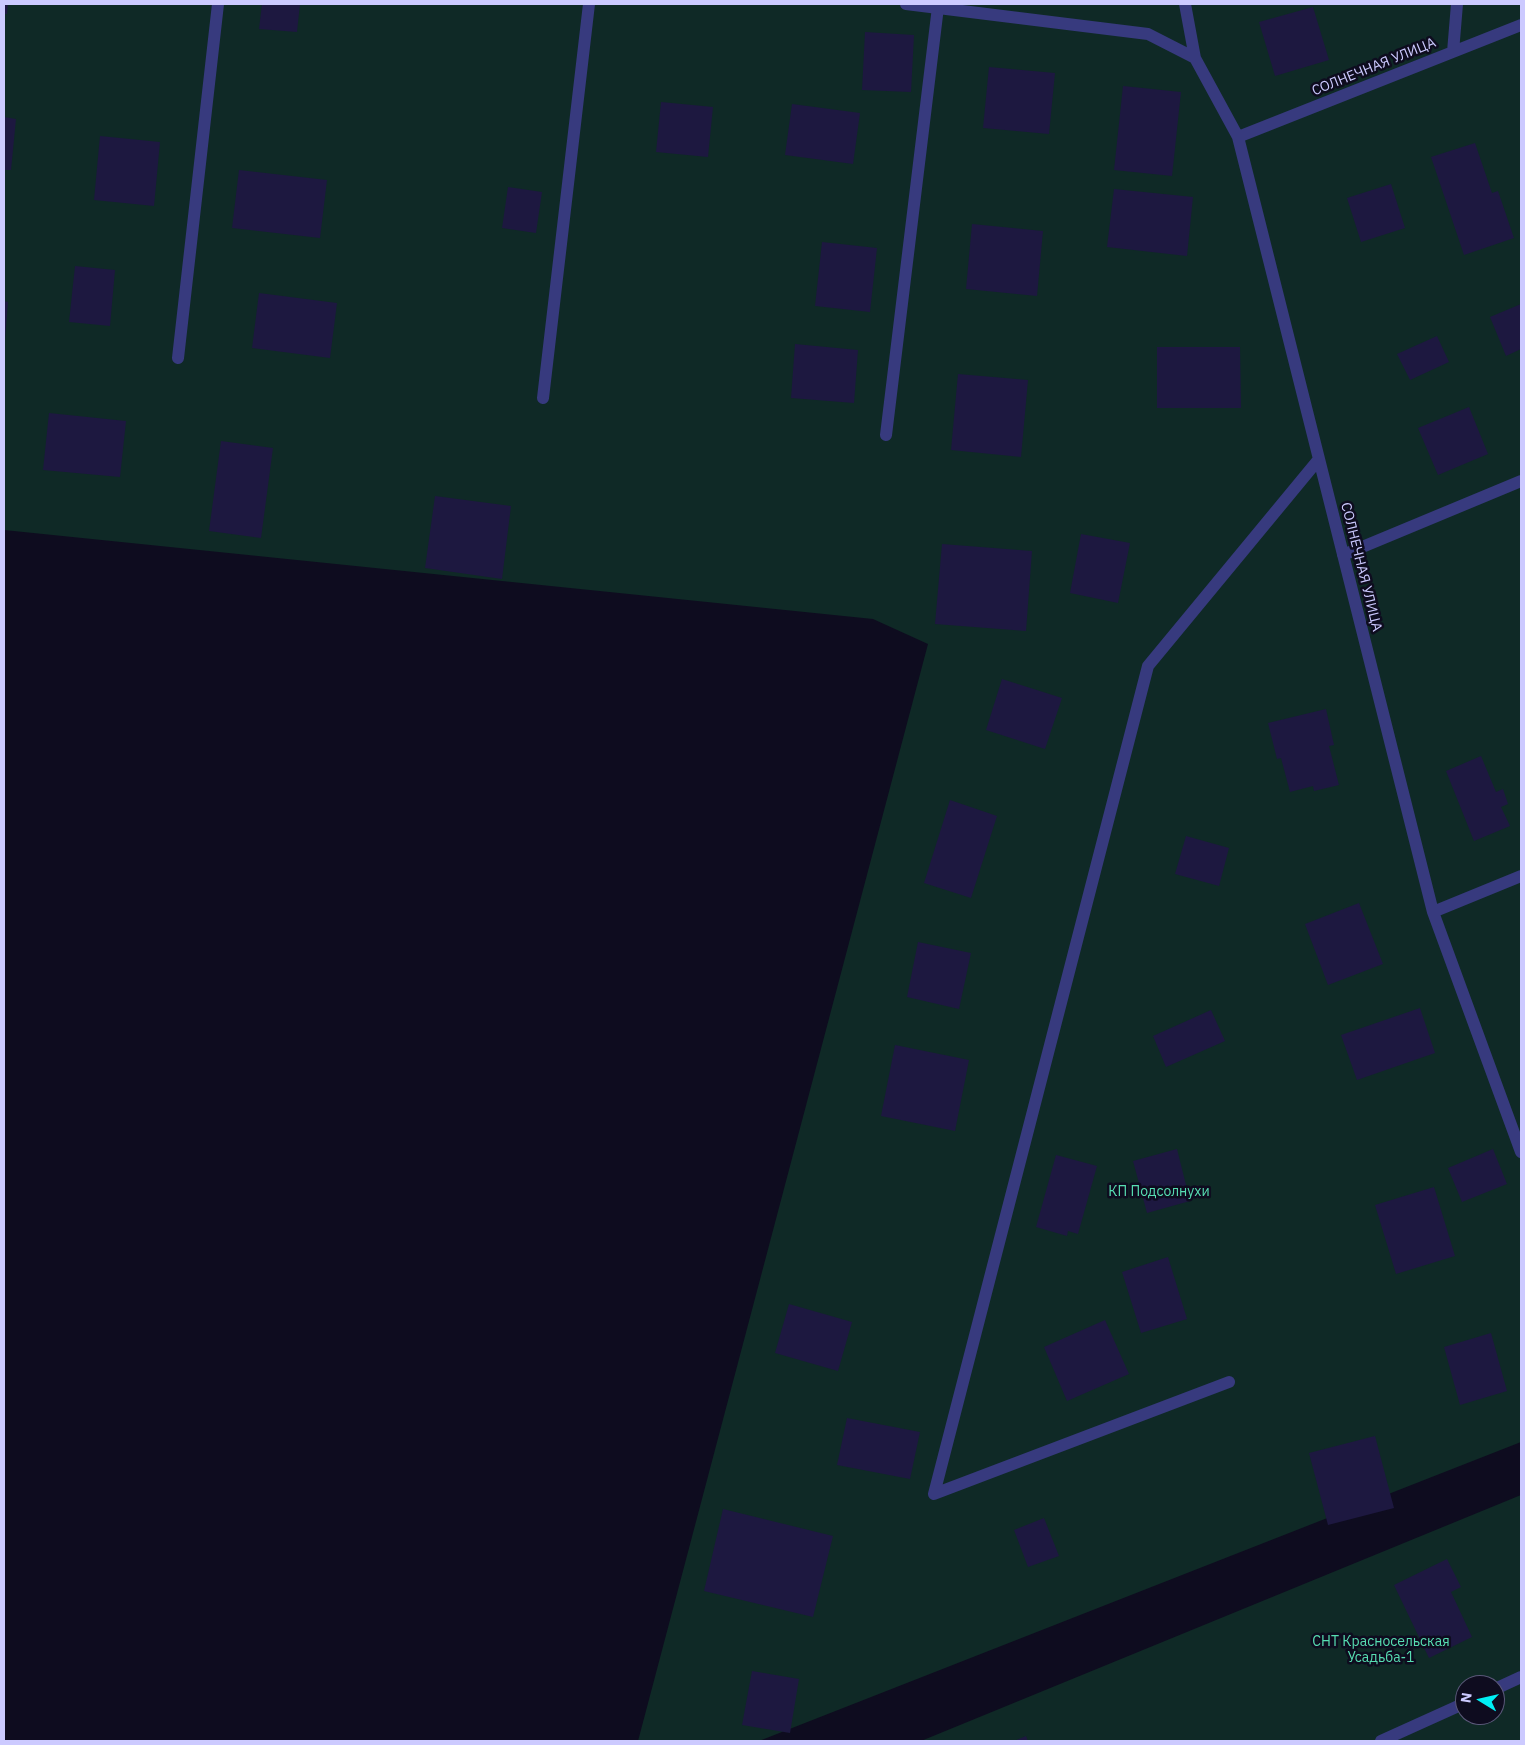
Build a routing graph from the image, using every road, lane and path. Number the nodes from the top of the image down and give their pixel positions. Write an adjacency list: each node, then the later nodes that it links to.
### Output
1 (218, 4): 11 (street)
2 (589, 4): 12 (street)
3 (906, 4): 6 (street)
4 (1184, 4): 9 (street, СОЛНЕЧНАЯ УЛИЦА)
5 (1457, 4): 8 (street)
6 (938, 7): 9 (street); 13 (street)
7 (1521, 25): 8 (street, СОЛНЕЧНАЯ УЛИЦА)
8 (1453, 52): 10 (street, СОЛНЕЧНАЯ УЛИЦА)
9 (1195, 58): 10 (street, СОЛНЕЧНАЯ УЛИЦА)
10 (1238, 137): 14 (street, СОЛНЕЧНАЯ УЛИЦА)
11 (178, 358)
12 (543, 398)
13 (886, 435)
14 (1319, 459): 16 (street, СОЛНЕЧНАЯ УЛИЦА); 20 (street)
15 (1521, 481): 16 (street)
16 (1343, 556): 18 (street, СОЛНЕЧНАЯ УЛИЦА)
17 (1521, 876): 18 (street)
18 (1433, 912): 19 (street, СОЛНЕЧНАЯ УЛИЦА)
19 (1521, 1152)
20 (1229, 1382)
21 (1521, 1677): 22 (street)
22 (1505, 1684)
23 (1455, 1708): 24 (street)
24 (1381, 1741)

